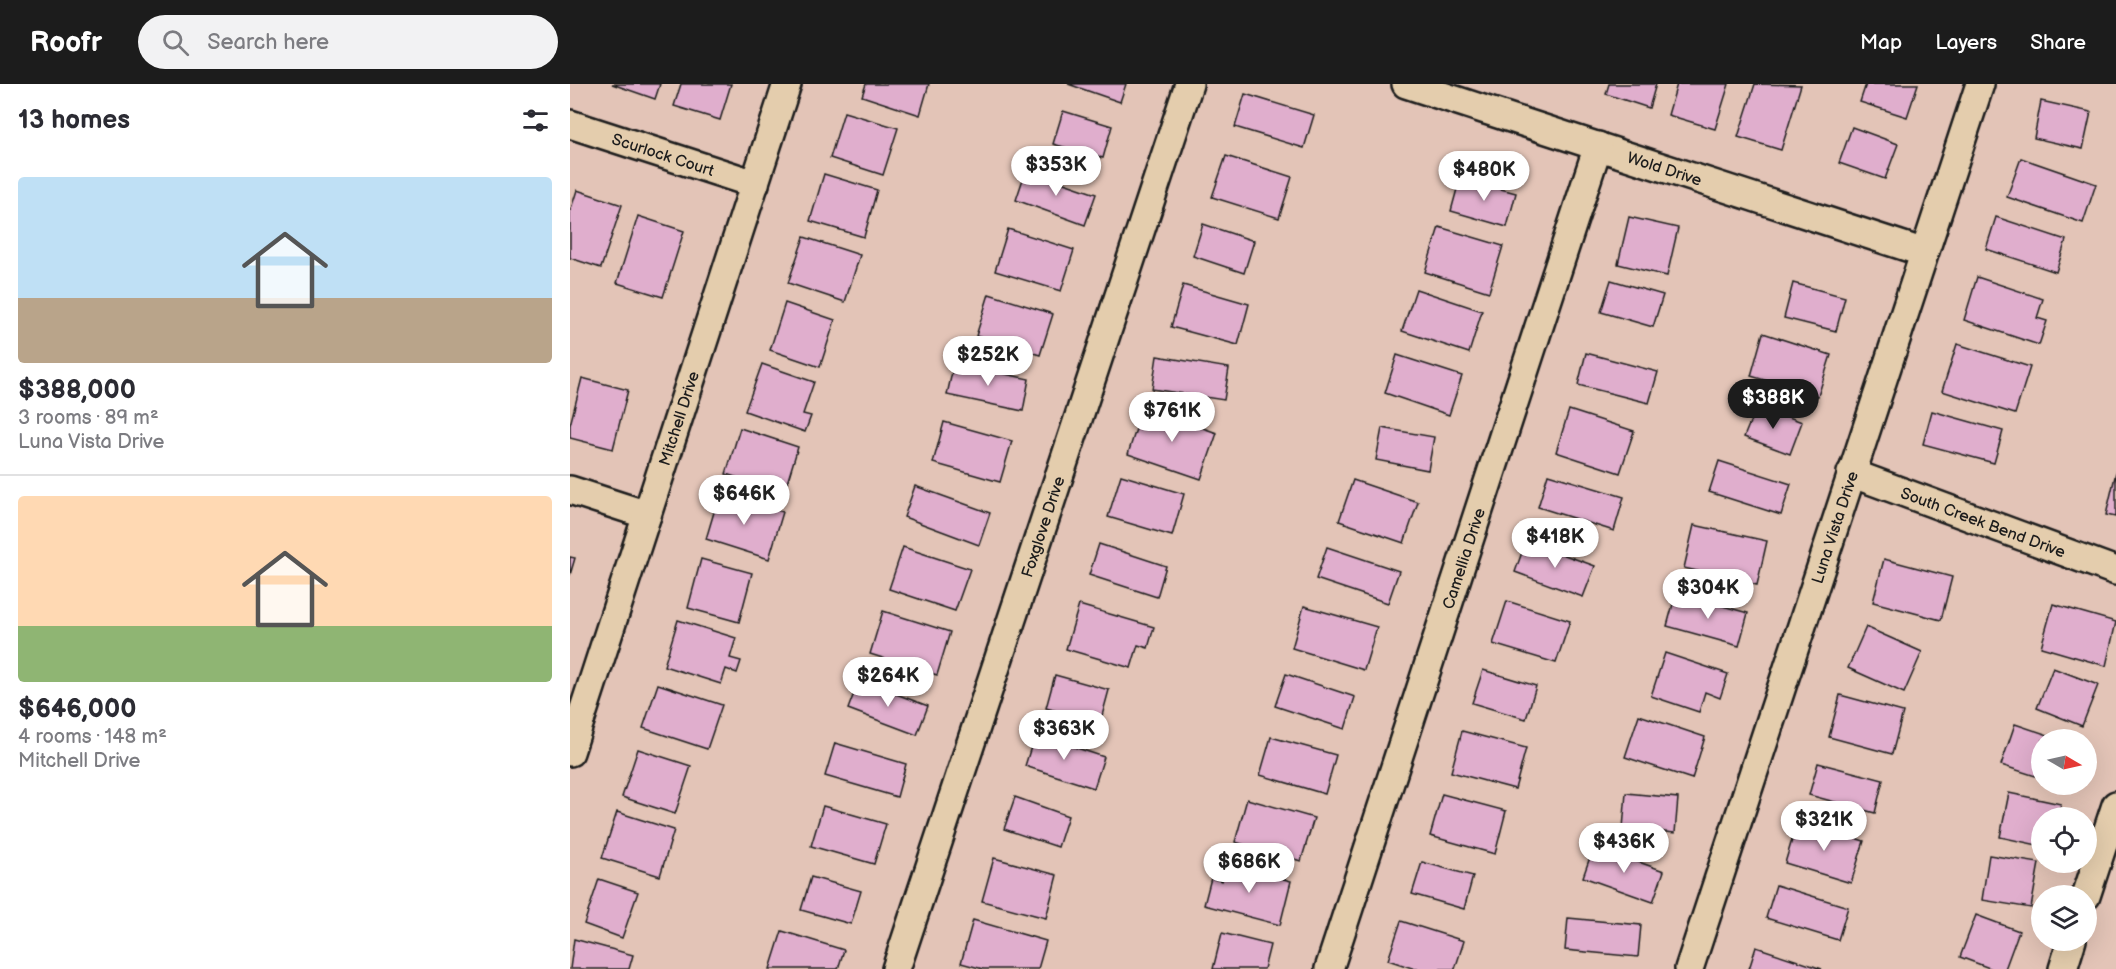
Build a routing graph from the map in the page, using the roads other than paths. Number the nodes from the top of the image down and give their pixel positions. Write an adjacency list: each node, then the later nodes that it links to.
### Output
1 (787, 84): 7 (street, Mitchell Drive)
2 (1189, 84): 17 (street, Foxglove Drive)
3 (1406, 84): 6 (street, Wold Drive)
4 (1980, 84): 8 (street, Luna Vista Drive)
5 (570, 124): 7 (street, Scurlock Court)
6 (1598, 147): 8 (street, Wold Drive); 18 (street, Camellia Drive)
7 (755, 184): 11 (street, Mitchell Drive)
8 (1922, 252): 9 (street, Luna Vista Drive)
9 (1851, 473): 12 (street, South Creek Bend Drive); 19 (street, Luna Vista Drive)
10 (570, 490): 11 (street)
11 (647, 515): 13 (street, Mitchell Drive)
12 (2116, 571)
13 (570, 753)
14 (2116, 805): 15 (street)
15 (2090, 885)
16 (2069, 951): 20 (street)
17 (896, 969)
18 (1329, 969)
19 (1689, 969)
20 (2063, 969)

